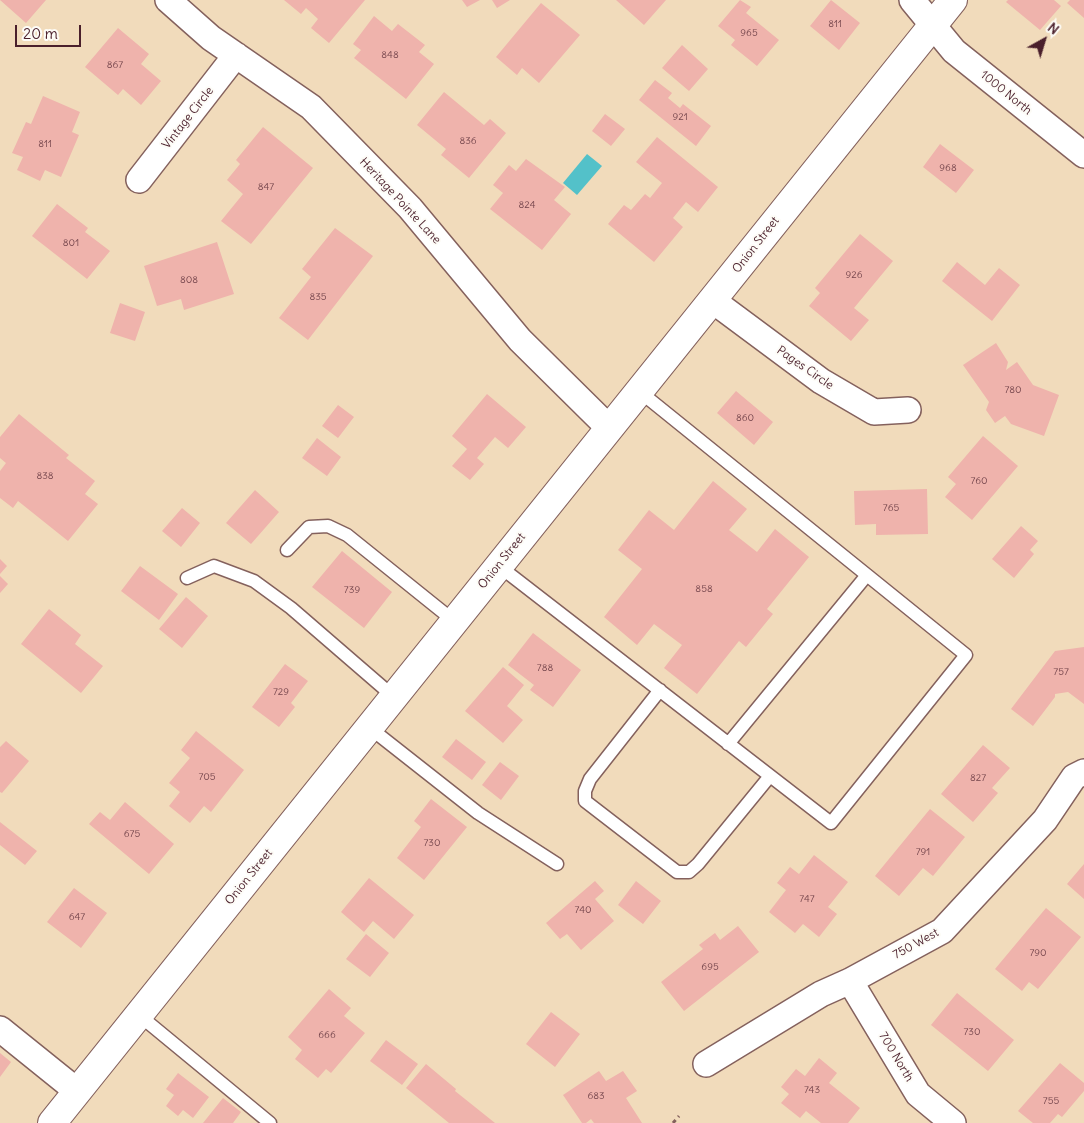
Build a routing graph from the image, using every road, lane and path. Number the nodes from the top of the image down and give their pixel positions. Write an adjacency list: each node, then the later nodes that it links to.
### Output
1 (168, 0): 5 (street, Heritage Pointe Lane)
2 (912, 0): 4 (street, 1000 North)
3 (953, 0): 4 (street, Onion Street)
4 (933, 25): 6 (street, 1000 North); 8 (street, Onion Street)
5 (236, 55): 7 (street, Vintage Circle); 11 (street, Heritage Pointe Lane)
6 (1084, 156)
7 (139, 180)
8 (712, 300): 9 (street, Onion Street); 10 (street, Pages Circle)
9 (639, 391): 11 (street, Onion Street); 14 (lane)
10 (908, 410)
11 (609, 428): 13 (street, Onion Street)
12 (287, 550): 16 (lane)
13 (499, 566): 16 (street, Onion Street); 17 (lane)
14 (867, 575): 20 (lane); 22 (lane)
15 (187, 578): 18 (lane)
16 (454, 621): 18 (street, Onion Street)
17 (660, 690): 20 (lane); 22 (lane)
18 (394, 697): 19 (street, Onion Street)
19 (370, 728): 23 (lane); 25 (street, Onion Street)
20 (728, 744): 22 (lane)
21 (1084, 771): 24 (street, 750 West)
22 (770, 776)
23 (557, 864)
24 (850, 981): 27 (street, 750 West); 33 (street, 700 North)
25 (139, 1015): 28 (street, Onion Street); 31 (lane)
26 (0, 1029): 28 (street)
27 (706, 1064)
28 (77, 1091): 30 (street, Onion Street)
29 (679, 1116): 32 (path)
30 (52, 1123)
31 (270, 1123)
32 (673, 1123)
33 (953, 1123)

